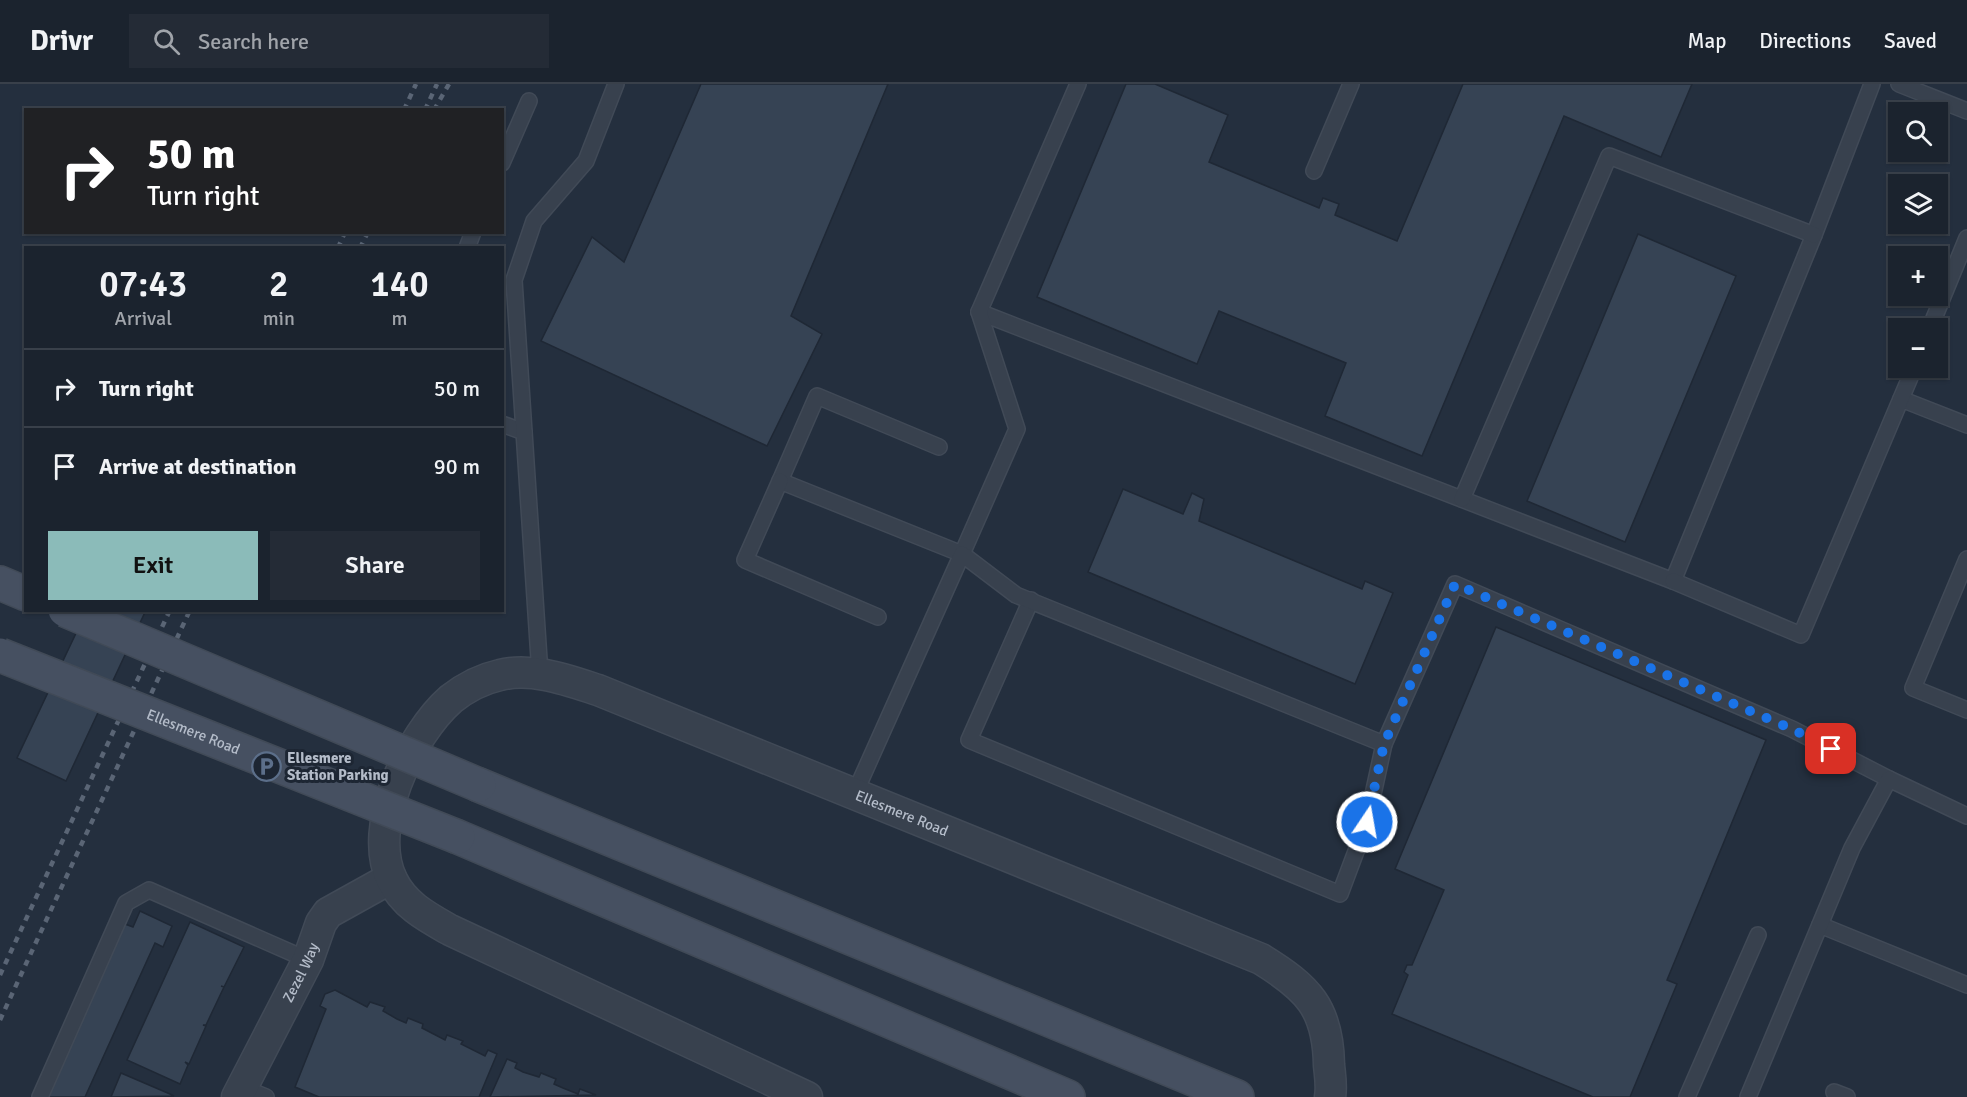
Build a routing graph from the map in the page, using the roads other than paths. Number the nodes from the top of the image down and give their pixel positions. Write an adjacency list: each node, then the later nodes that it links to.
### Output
1 (616, 84): 18 (lane)
2 (1078, 84): 12 (lane)
3 (1351, 84): 9 (lane)
4 (1872, 84): 10 (lane)
5 (1899, 84): 7 (lane)
6 (529, 101): 8 (lane)
7 (1967, 111)
8 (504, 158)
9 (1314, 171)
10 (1814, 235): 21 (lane); 24 (lane)
11 (1967, 238): 13 (lane)
12 (979, 312): 21 (lane); 22 (lane)
13 (1934, 318)
14 (1910, 378): 15 (lane)
15 (1901, 399): 17 (lane); 24 (lane)
16 (504, 425): 18 (lane)
17 (1967, 425)
18 (524, 432): 31 (lane)
19 (939, 447): 20 (lane)
20 (780, 481): 22 (lane); 29 (lane)
21 (1462, 499): 24 (lane)
22 (962, 554): 27 (lane); 35 (lane)
23 (1967, 560): 32 (lane)
24 (1673, 581)
25 (0, 583): 26 (main road)
26 (24, 593)
27 (1031, 600): 33 (lane); 33 (lane)
28 (69, 612): 46 (main road, bridge)
29 (878, 618)
30 (0, 656): 45 (main road, Ellesmere Road, bridge)
31 (540, 674): 35 (street, Ellesmere Road); 37 (street, Ellesmere Road)
32 (1967, 710)
33 (1384, 744): 34 (lane)
34 (1889, 779): 36 (lane); 38 (lane)
35 (854, 795): 47 (street, Ellesmere Road)
36 (1967, 816)
37 (391, 878): 40 (street, Zezel Way); 44 (street, Ellesmere Road)
38 (1820, 925): 41 (lane); 49 (lane)
39 (1758, 935): 48 (lane)
40 (308, 960): 42 (street, Zezel Way); 43 (lane)
41 (1967, 985)
42 (248, 1094)
43 (40, 1097)
44 (807, 1097)
45 (1068, 1097)
46 (1237, 1097)
47 (1330, 1097)
48 (1687, 1097)
49 (1748, 1097)

